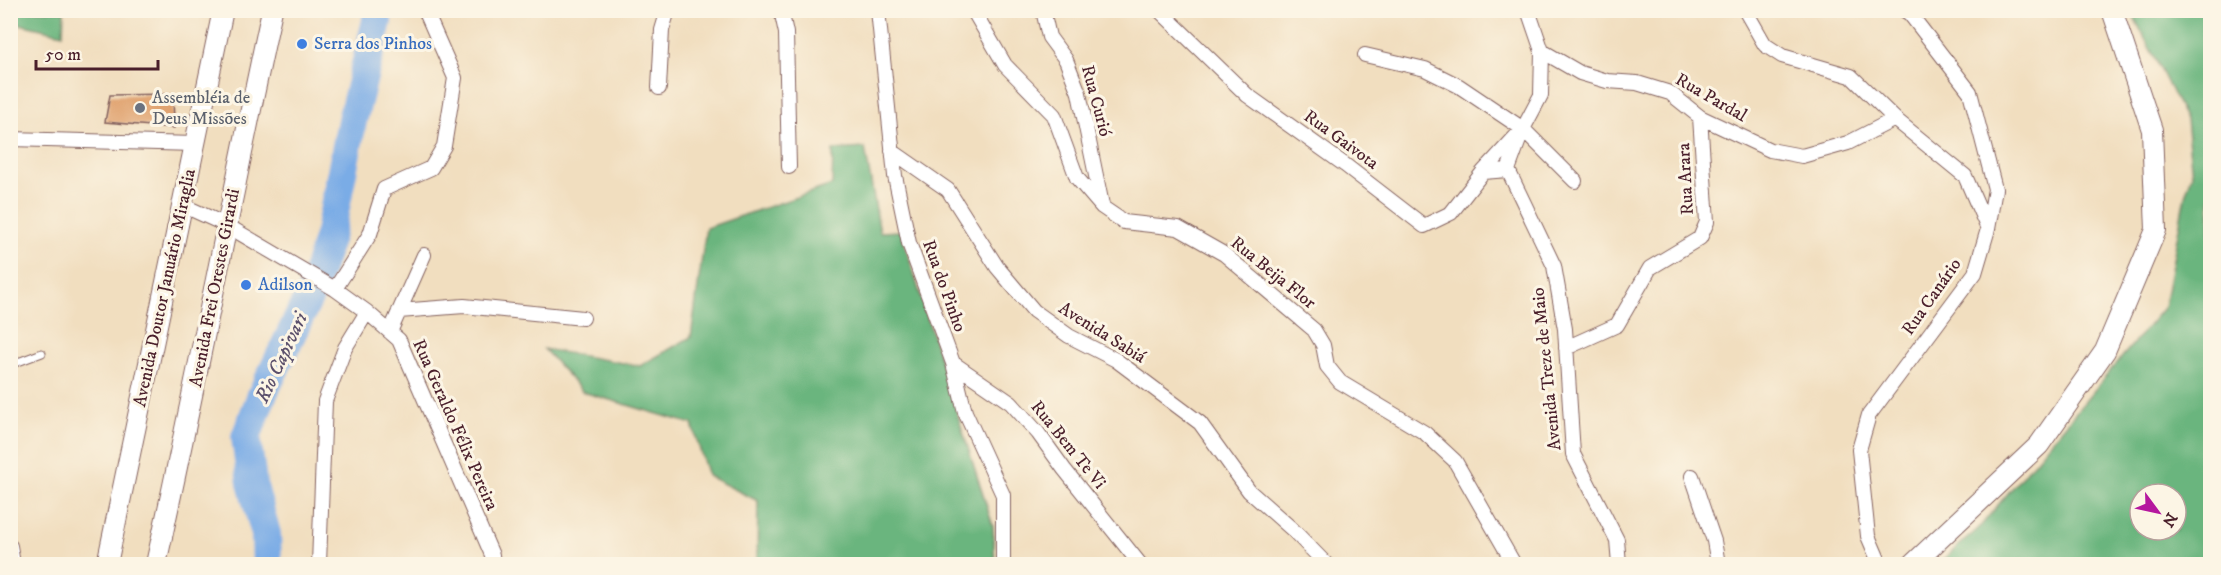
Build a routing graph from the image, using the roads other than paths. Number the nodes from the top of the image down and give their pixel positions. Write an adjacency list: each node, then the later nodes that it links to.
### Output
1 (223, 10): 21 (main road, Avenida Doutor Januário Miraglia)
2 (272, 10): 29 (main road, Avenida Frei Orestes Girardi)
3 (425, 10): 32 (street)
4 (668, 10): 16 (street)
5 (781, 10): 23 (street)
6 (878, 10): 22 (street, Rua do Pinho)
7 (973, 10): 28 (street, Rua Beija Flor)
8 (1043, 10): 28 (street, Rua Curió)
9 (1159, 10): 25 (street, Rua Gaivota)
10 (1528, 10): 14 (street)
11 (1745, 10): 18 (street)
12 (1904, 10): 30 (street, Rua Canário)
13 (2112, 10): 55 (main road)
14 (1542, 51): 17 (street, Rua Pardal); 19 (street)
15 (1365, 55): 19 (street)
16 (659, 88)
17 (1700, 117): 18 (street, Rua Pardal); 37 (street, Rua Arara)
18 (1895, 119): 30 (street)
19 (1523, 129): 24 (street); 25 (street); 26 (street)
20 (10, 139): 21 (street)
21 (195, 144): 27 (main road, Avenida Doutor Januário Miraglia)
22 (892, 151): 39 (street, Rua do Pinho); 50 (street, Avenida Sabiá)
23 (789, 167)
24 (1508, 170): 25 (street); 37 (street, Avenida Treze de Maio)
25 (1483, 172)
26 (1575, 181)
27 (182, 206): 29 (street, Rua Geraldo Félix Pereira); 44 (main road, Avenida Doutor Januário Miraglia)
28 (1102, 207): 51 (street, Rua Beija Flor)
29 (226, 225): 32 (street, Rua Geraldo Félix Pereira); 45 (main road, Avenida Frei Orestes Girardi)
30 (1988, 229): 54 (street, Rua Canário)
31 (424, 255): 33 (street)
32 (335, 289): 34 (street, Rua Geraldo Félix Pereira)
33 (399, 311): 35 (street); 36 (street)
34 (367, 312): 36 (street, Rua Geraldo Félix Pereira); 46 (street)
35 (583, 318)
36 (390, 332): 47 (street, Rua Geraldo Félix Pereira)
37 (1566, 348): 52 (street, Avenida Treze de Maio)
38 (42, 353): 40 (lane)
39 (953, 363): 48 (street, Rua do Pinho); 49 (street, Rua Bem Te Vi)
40 (10, 365)
41 (1692, 476): 53 (street)
42 (10, 546): 43 (street)
43 (13, 564)
44 (107, 564)
45 (156, 564)
46 (319, 564)
47 (493, 564)
48 (1004, 564)
49 (1140, 564)
50 (1326, 564)
51 (1514, 564)
52 (1619, 564)
53 (1718, 564)
54 (1880, 564)
55 (1913, 564)

